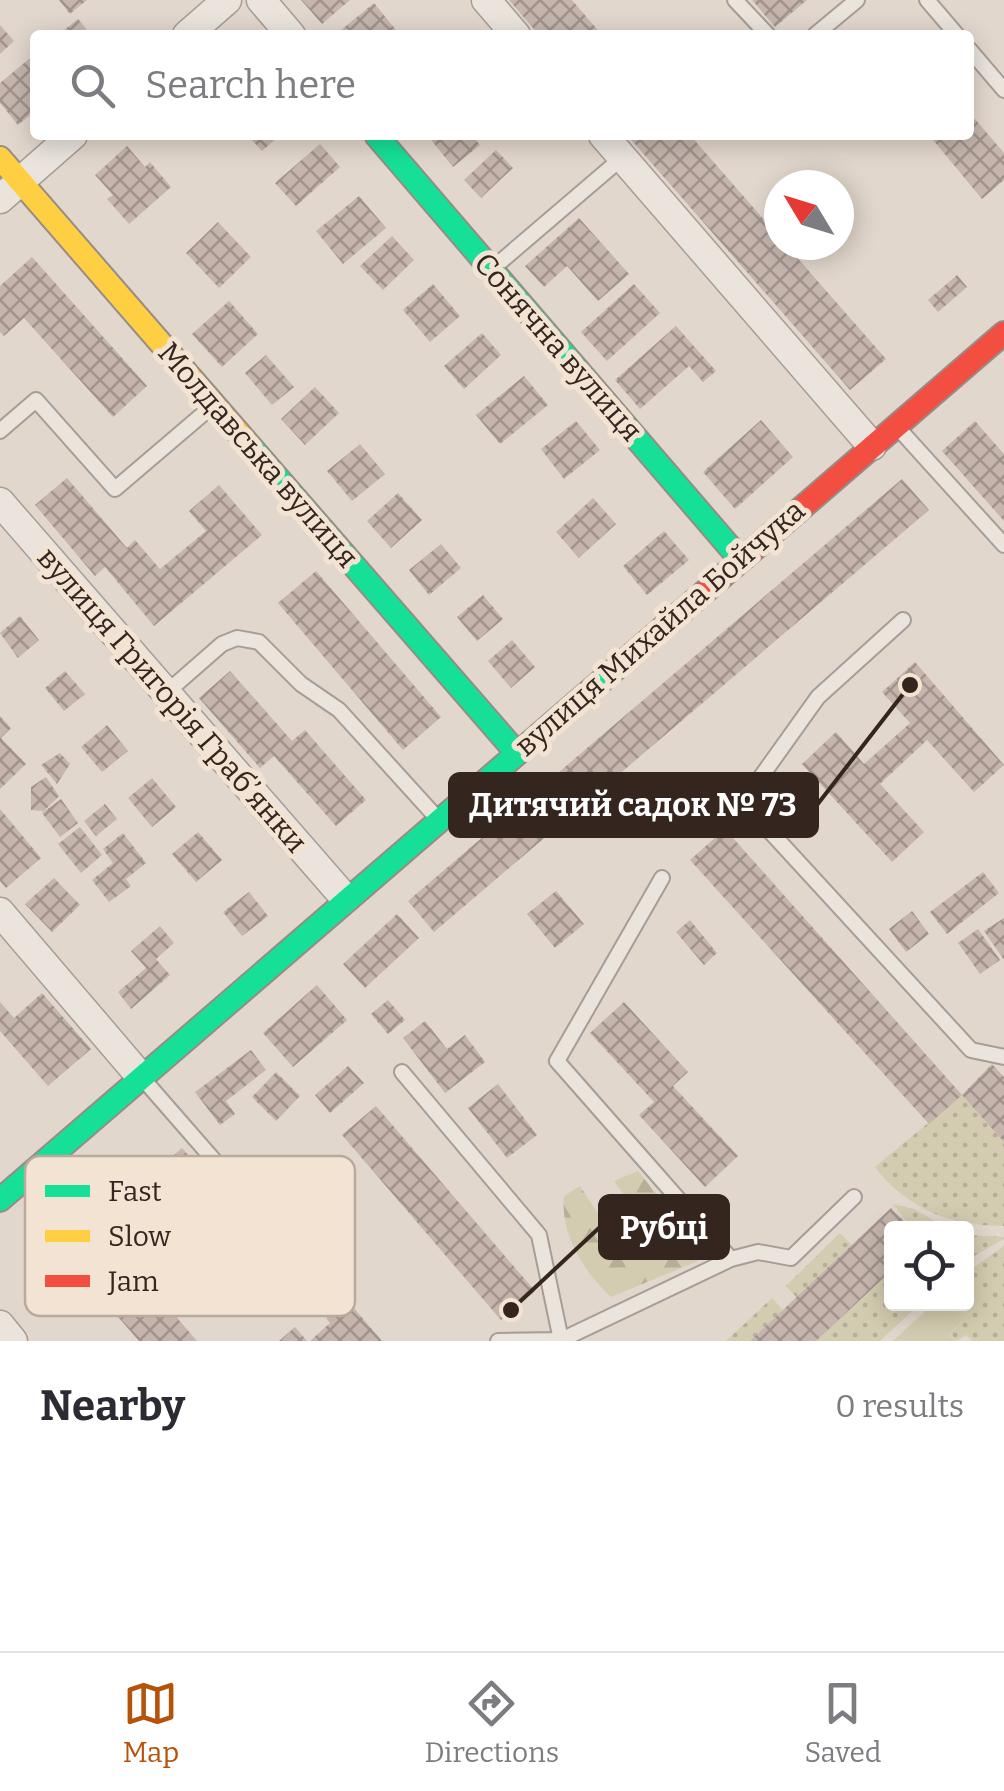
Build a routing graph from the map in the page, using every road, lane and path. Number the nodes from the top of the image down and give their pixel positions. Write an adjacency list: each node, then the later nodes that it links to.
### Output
1 (227, 0): 7 (street)
2 (261, 0): 8 (street)
3 (486, 0): 9 (street)
4 (735, 0): 10 (lane)
5 (856, 0): 11 (lane)
6 (927, 0): 12 (lane)
7 (193, 30)
8 (287, 30)
9 (512, 30)
10 (763, 30)
11 (821, 30)
12 (953, 30)
13 (974, 56): 14 (lane)
14 (1004, 90)
15 (67, 140): 20 (street)
16 (380, 140): 21 (street, Сонячна вулиця)
17 (608, 140): 18 (street)
18 (623, 157): 21 (lane); 26 (street)
19 (0, 158): 20 (street, Молдавська вулиця)
20 (10, 190): 23 (street, Молдавська вулиця)
21 (492, 269): 29 (street, Сонячна вулиця)
22 (1004, 333): 24 (street, вулиця Михайла Бойчука)
23 (215, 405): 25 (lane); 32 (street, Молдавська вулиця)
24 (895, 425): 26 (street, вулиця Михайла Бойчука); 28 (lane)
25 (0, 431)
26 (872, 446): 29 (street, вулиця Михайла Бойчука)
27 (0, 502): 31 (street, вулиця Григорія Грабʼянки)
28 (1004, 545)
29 (740, 559): 32 (street, вулиця Михайла Бойчука)
30 (903, 620): 37 (lane)
31 (166, 693): 33 (lane); 35 (street, вулиця Григорія Грабʼянки)
32 (516, 752): 33 (street, вулиця Михайла Бойчука)
33 (437, 819): 35 (street, вулиця Михайла Бойчука)
34 (662, 878): 45 (lane)
35 (345, 898): 39 (street, вулиця Михайла Бойчука)
36 (2, 917): 39 (street)
37 (1004, 1056)
38 (402, 1072): 47 (lane)
39 (140, 1076): 40 (street, вулиця Михайла Бойчука); 41 (lane)
40 (50, 1156)
41 (210, 1156)
42 (25, 1178): 44 (street, вулиця Михайла Бойчука)
43 (854, 1197): 45 (lane)
44 (0, 1200)
45 (731, 1260): 47 (lane)
46 (0, 1325): 48 (street)
47 (562, 1340): 49 (lane)
48 (13, 1341)
49 (498, 1341)

